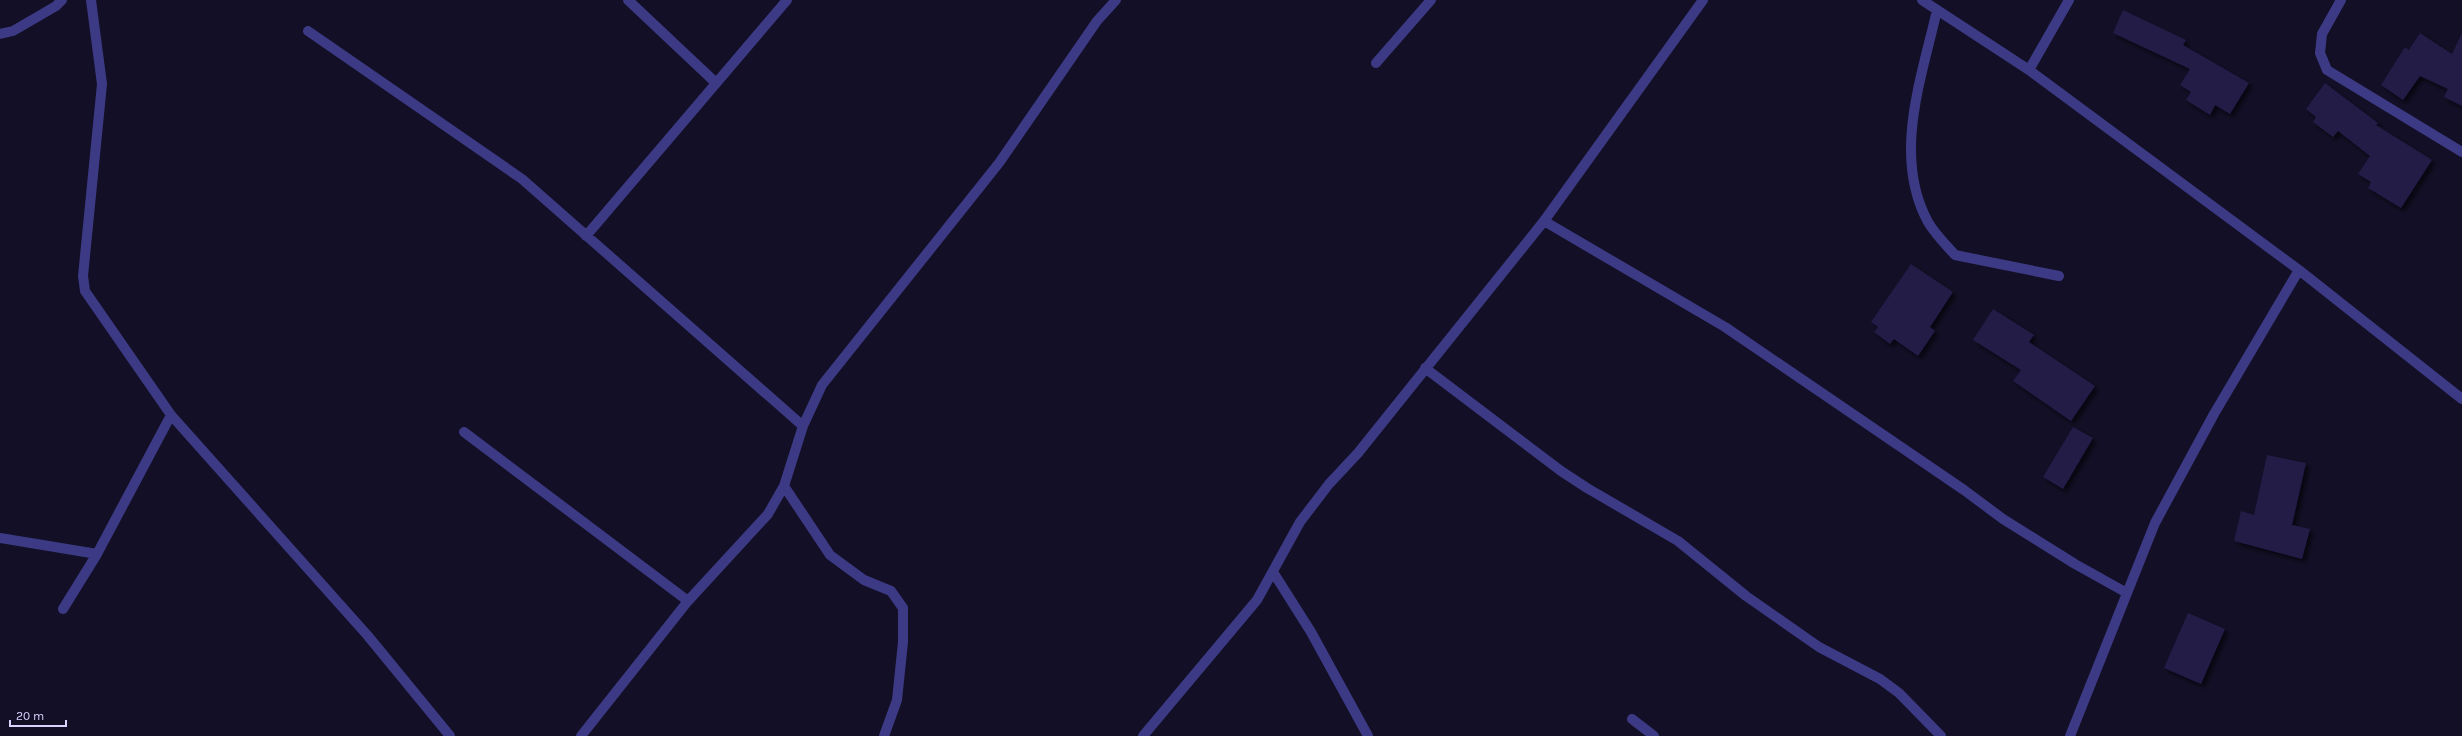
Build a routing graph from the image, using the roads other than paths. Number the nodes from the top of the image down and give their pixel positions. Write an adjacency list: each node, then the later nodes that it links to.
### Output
1 (62, 0): 13 (street)
2 (91, 0): 24 (street)
3 (628, 0): 16 (street)
4 (787, 0): 16 (street)
5 (1116, 0): 25 (street)
6 (1431, 0): 14 (street)
7 (1703, 0): 18 (street)
8 (1922, 0): 11 (street)
9 (2069, 0): 15 (street)
10 (2341, 0): 17 (street)
11 (1937, 10): 15 (street); 21 (street)
12 (308, 31): 19 (street)
13 (0, 34)
14 (1376, 63)
15 (2029, 70): 20 (street)
16 (715, 82): 19 (street)
17 (2462, 152)
18 (1544, 221): 22 (street); 31 (street)
19 (586, 236): 25 (street)
20 (2299, 270): 23 (street); 31 (street)
21 (2059, 276)
22 (1425, 368): 30 (street); 41 (street)
23 (2462, 399)
24 (170, 415): 29 (street); 35 (street)
25 (803, 426): 27 (street)
26 (464, 432): 32 (street)
27 (784, 486): 32 (street); 37 (street)
28 (0, 538): 29 (street)
29 (97, 554): 33 (street)
30 (1273, 572): 38 (street); 39 (street)
31 (2127, 592): 42 (street)
32 (688, 601): 36 (street)
33 (63, 609)
34 (1632, 719): 40 (street)
35 (450, 736)
36 (581, 736)
37 (884, 736)
38 (1143, 736)
39 (1368, 736)
40 (1654, 736)
41 (1941, 736)
42 (2070, 736)

